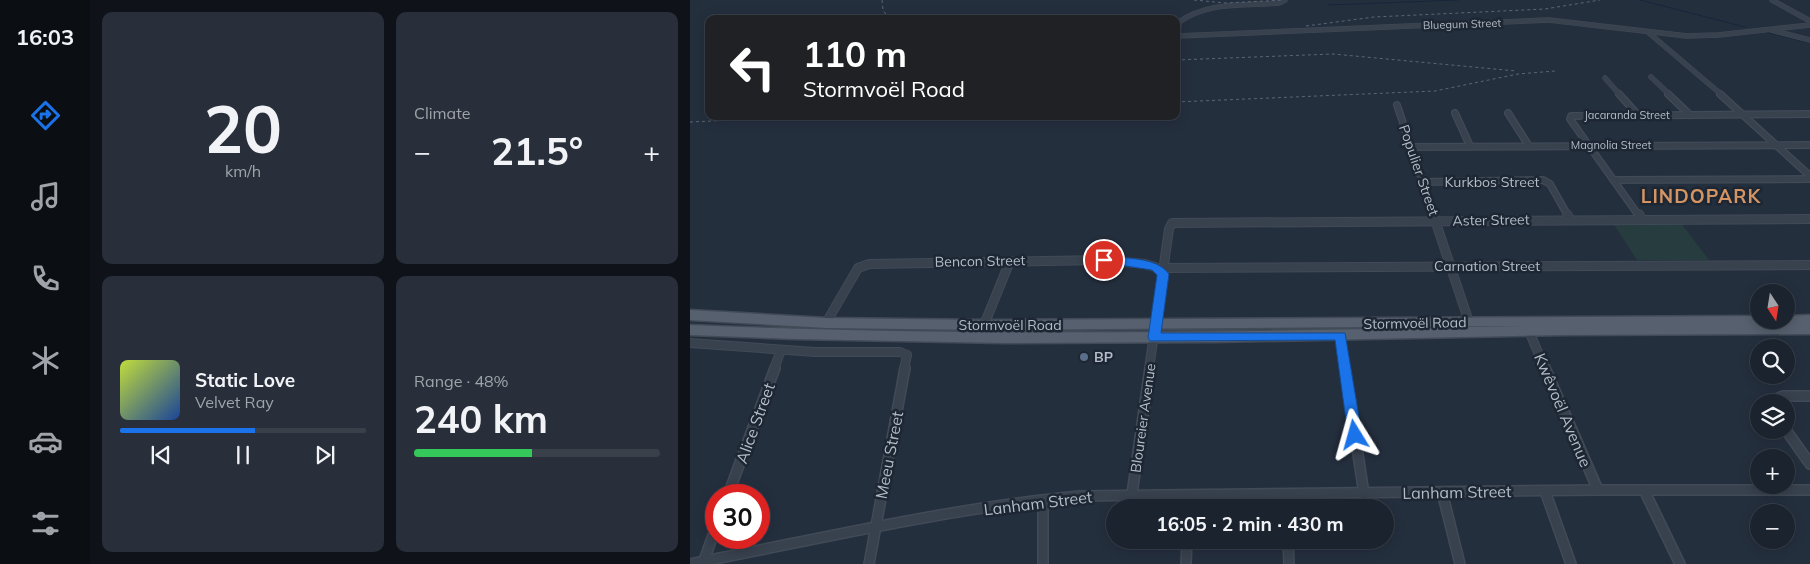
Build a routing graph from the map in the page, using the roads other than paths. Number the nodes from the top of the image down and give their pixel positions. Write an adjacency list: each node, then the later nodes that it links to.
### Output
1 (1772, 0): 4 (street)
2 (1283, 1): 3 (street, Bluegum Street)
3 (1180, 21)
4 (1810, 23): 6 (street)
5 (1771, 30): 8 (street)
6 (1649, 33): 7 (street, Bluegum Street); 17 (street)
7 (1180, 36)
8 (1810, 40)
9 (1651, 77): 16 (street)
10 (1605, 78): 15 (street)
11 (1397, 104): 23 (street, Populier Street)
12 (1455, 113): 21 (street)
13 (1508, 113): 22 (street)
14 (1810, 114): 17 (street, Jacaranda Street)
15 (1638, 115): 16 (street, Jacaranda Street); 18 (street, Jacaranda Street)
16 (1690, 115): 17 (street, Jacaranda Street)
17 (1743, 115): 19 (street)
18 (1588, 145): 19 (street, Magnolia Street); 22 (street, Magnolia Street); 25 (street, Jacaranda Street)
19 (1776, 145): 20 (street, Magnolia Street); 24 (street)
20 (1810, 145)
21 (1470, 146): 22 (street, Magnolia Street); 23 (street, Magnolia Street)
22 (1529, 146)
23 (1411, 147): 26 (street, Populier Street)
24 (1810, 178): 25 (street)
25 (1614, 180): 28 (street, Jacaranda Street)
26 (1423, 182): 27 (street, Kurkbos Street); 30 (street, Populier Street)
27 (1570, 219): 28 (street, Aster Street); 30 (street, Aster Street)
28 (1642, 219): 29 (street, Aster Street)
29 (1810, 219)
30 (1437, 221): 31 (street, Aster Street); 34 (street, Populier Street)
31 (1172, 223): 35 (street, Bloureier Avenue)
32 (1010, 261): 35 (street, Bencon Street); 39 (street, Bencon Street); 40 (street)
33 (1810, 265): 34 (street, Carnation Street)
34 (1450, 266): 35 (street, Carnation Street); 38 (street, Populier Street)
35 (1164, 271): 43 (street, Bloureier Avenue)
36 (690, 315): 39 (main road, Stormvoël Road)
37 (1810, 320): 38 (main road, Stormvoël Road)
38 (1469, 322): 43 (main road, Stormvoël Road)
39 (826, 323): 40 (main road, Stormvoël Road)
40 (984, 325): 43 (main road, Stormvoël Road)
41 (1810, 329): 44 (main road, Stormvoël Road)
42 (690, 330): 43 (main road, Stormvoël Road)
43 (1156, 331): 45 (main road, Stormvoël Road); 58 (street, Bloureier Avenue)
44 (1529, 331): 45 (main road, Stormvoël Road); 53 (street, Kwêvoël Avenue)
45 (1340, 336): 60 (street)
46 (690, 343): 47 (street)
47 (781, 350): 52 (street, Alice Street); 64 (street, Meeu Street)
48 (1795, 396): 49 (street)
49 (1810, 396)
50 (1792, 439): 51 (street)
51 (1810, 464)
52 (732, 484)
53 (1598, 490): 54 (street, Lanham Street); 56 (street, Lanham Street)
54 (1644, 490): 55 (street, Lanham Street); 76 (street)
55 (1810, 490)
56 (1544, 491): 57 (street, Lanham Street); 75 (street)
57 (1442, 492): 60 (street, Lanham Street); 74 (street)
58 (1132, 494): 61 (street, Lanham Street); 63 (street, Lanham Street)
59 (1285, 494): 60 (street, Lanham Street); 61 (street, Lanham Street); 62 (street)
60 (1364, 494)
61 (1190, 496)
62 (1285, 499)
63 (1042, 501): 64 (street, Lanham Street); 71 (street)
64 (876, 528): 68 (street, Lanham Street); 70 (street, Meeu Street)
65 (708, 549): 68 (street)
66 (1187, 549): 72 (street)
67 (1288, 549): 73 (street)
68 (703, 562): 69 (street, Lanham Street)
69 (690, 564)
70 (869, 564)
71 (1042, 564)
72 (1186, 564)
73 (1289, 564)
74 (1460, 564)
75 (1571, 564)
76 (1680, 564)

